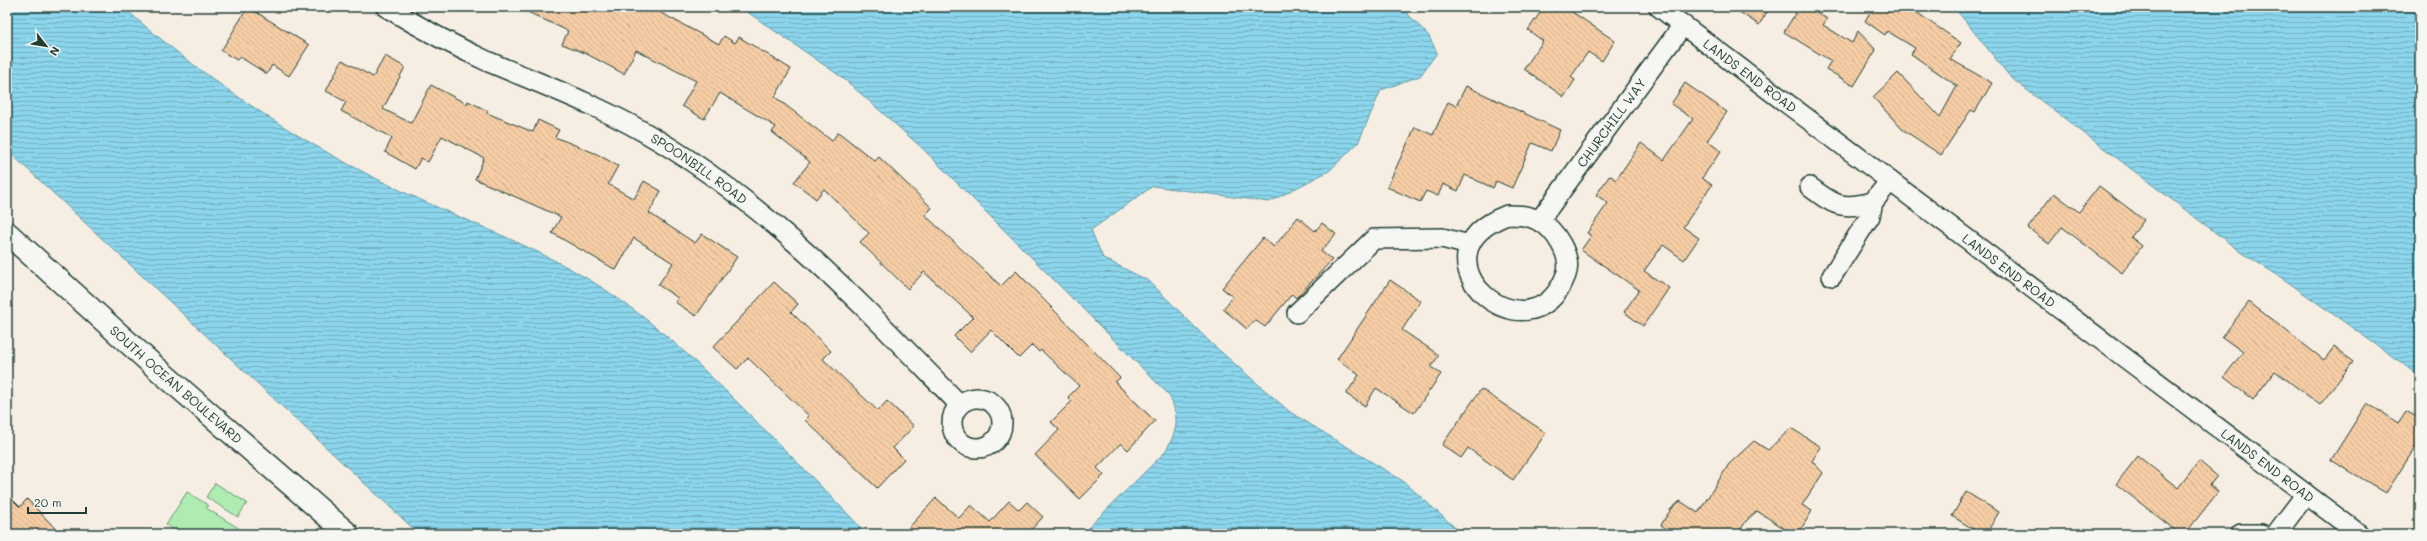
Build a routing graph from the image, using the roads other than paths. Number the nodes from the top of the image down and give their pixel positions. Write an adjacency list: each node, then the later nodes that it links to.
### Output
1 (386, 7): 12 (street, SPOONBILL ROAD)
2 (1659, 7): 3 (street, LANDS END ROAD)
3 (1683, 25): 4 (street, LANDS END ROAD); 7 (street, CHURCHILL WAY)
4 (1890, 181): 6 (street); 13 (street, LANDS END ROAD)
5 (1810, 187): 6 (street)
6 (1873, 202): 10 (street)
7 (1539, 221): 9 (street); 9 (street)
8 (7, 233): 14 (main road, SOUTH OCEAN BOULEVARD)
9 (1469, 245): 11 (street)
10 (1832, 276)
11 (1297, 313)
12 (959, 404)
13 (2306, 494): 17 (street); 18 (street, LANDS END ROAD)
14 (348, 534)
15 (2241, 534): 16 (street)
16 (2261, 534)
17 (2276, 534)
18 (2359, 534)

